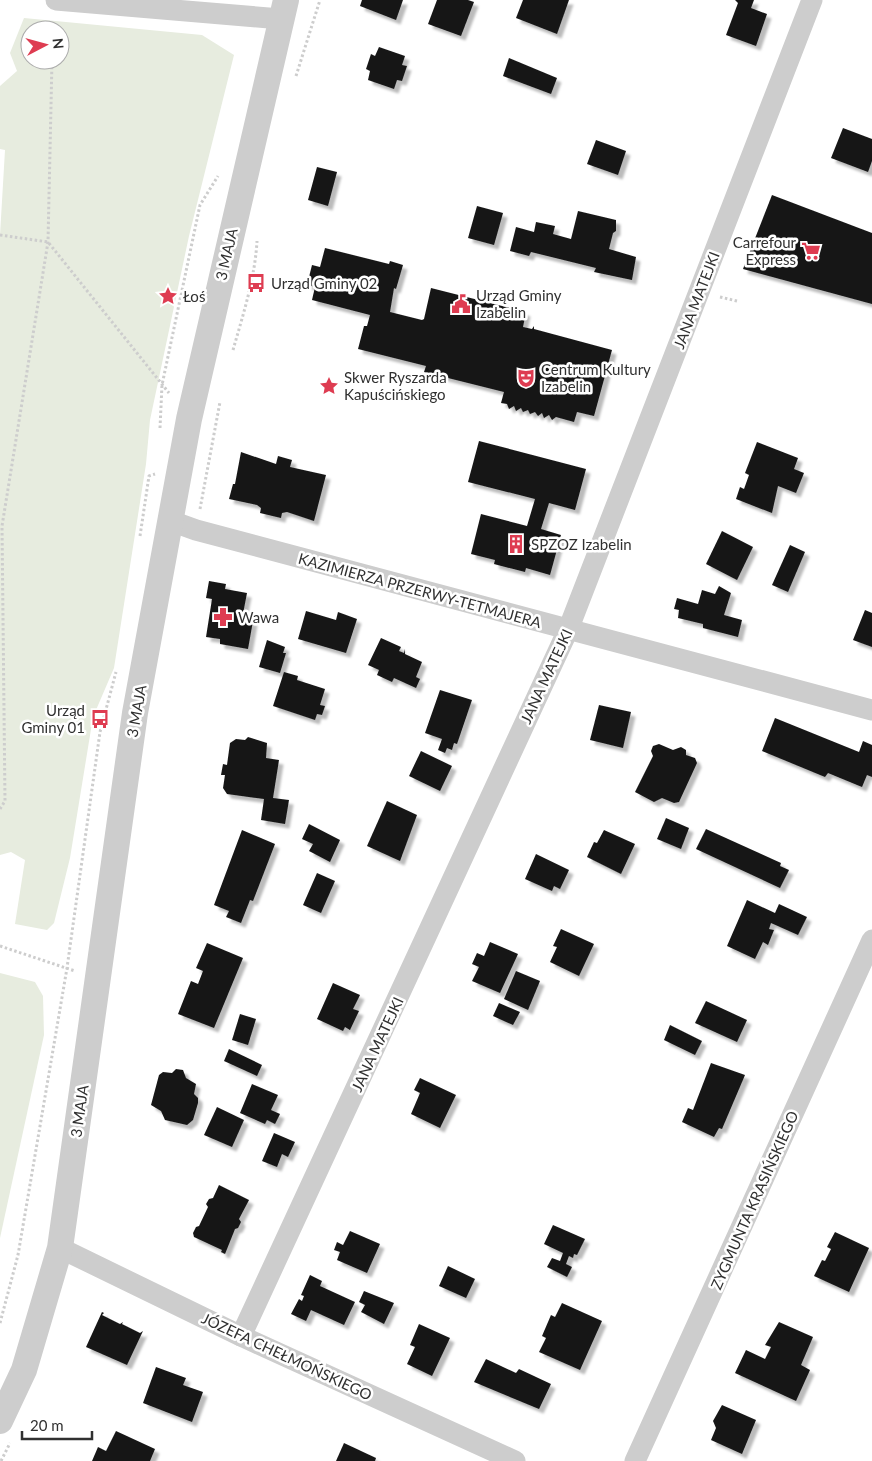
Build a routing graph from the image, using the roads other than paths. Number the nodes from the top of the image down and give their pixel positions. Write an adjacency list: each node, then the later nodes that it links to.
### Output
1 (56, 0): 3 (street)
2 (812, 0): 5 (street, JANA MATEJKI)
3 (283, 9): 4 (street, 3 MAJA)
4 (172, 521): 5 (street, KAZIMIERZA PRZERWY-TETMAJERA); 8 (street, 3 MAJA)
5 (568, 630): 6 (street, KAZIMIERZA PRZERWY-TETMAJERA); 9 (street, JANA MATEJKI)
6 (872, 710)
7 (872, 940): 12 (street, ZYGMUNTA KRASIŃSKIEGO)
8 (60, 1248): 9 (street, JÓZEFA CHEŁMOŃSKIEGO); 10 (street, 3 MAJA)
9 (241, 1336): 11 (street, JÓZEFA CHEŁMOŃSKIEGO)
10 (0, 1421)
11 (515, 1461)
12 (635, 1461)

